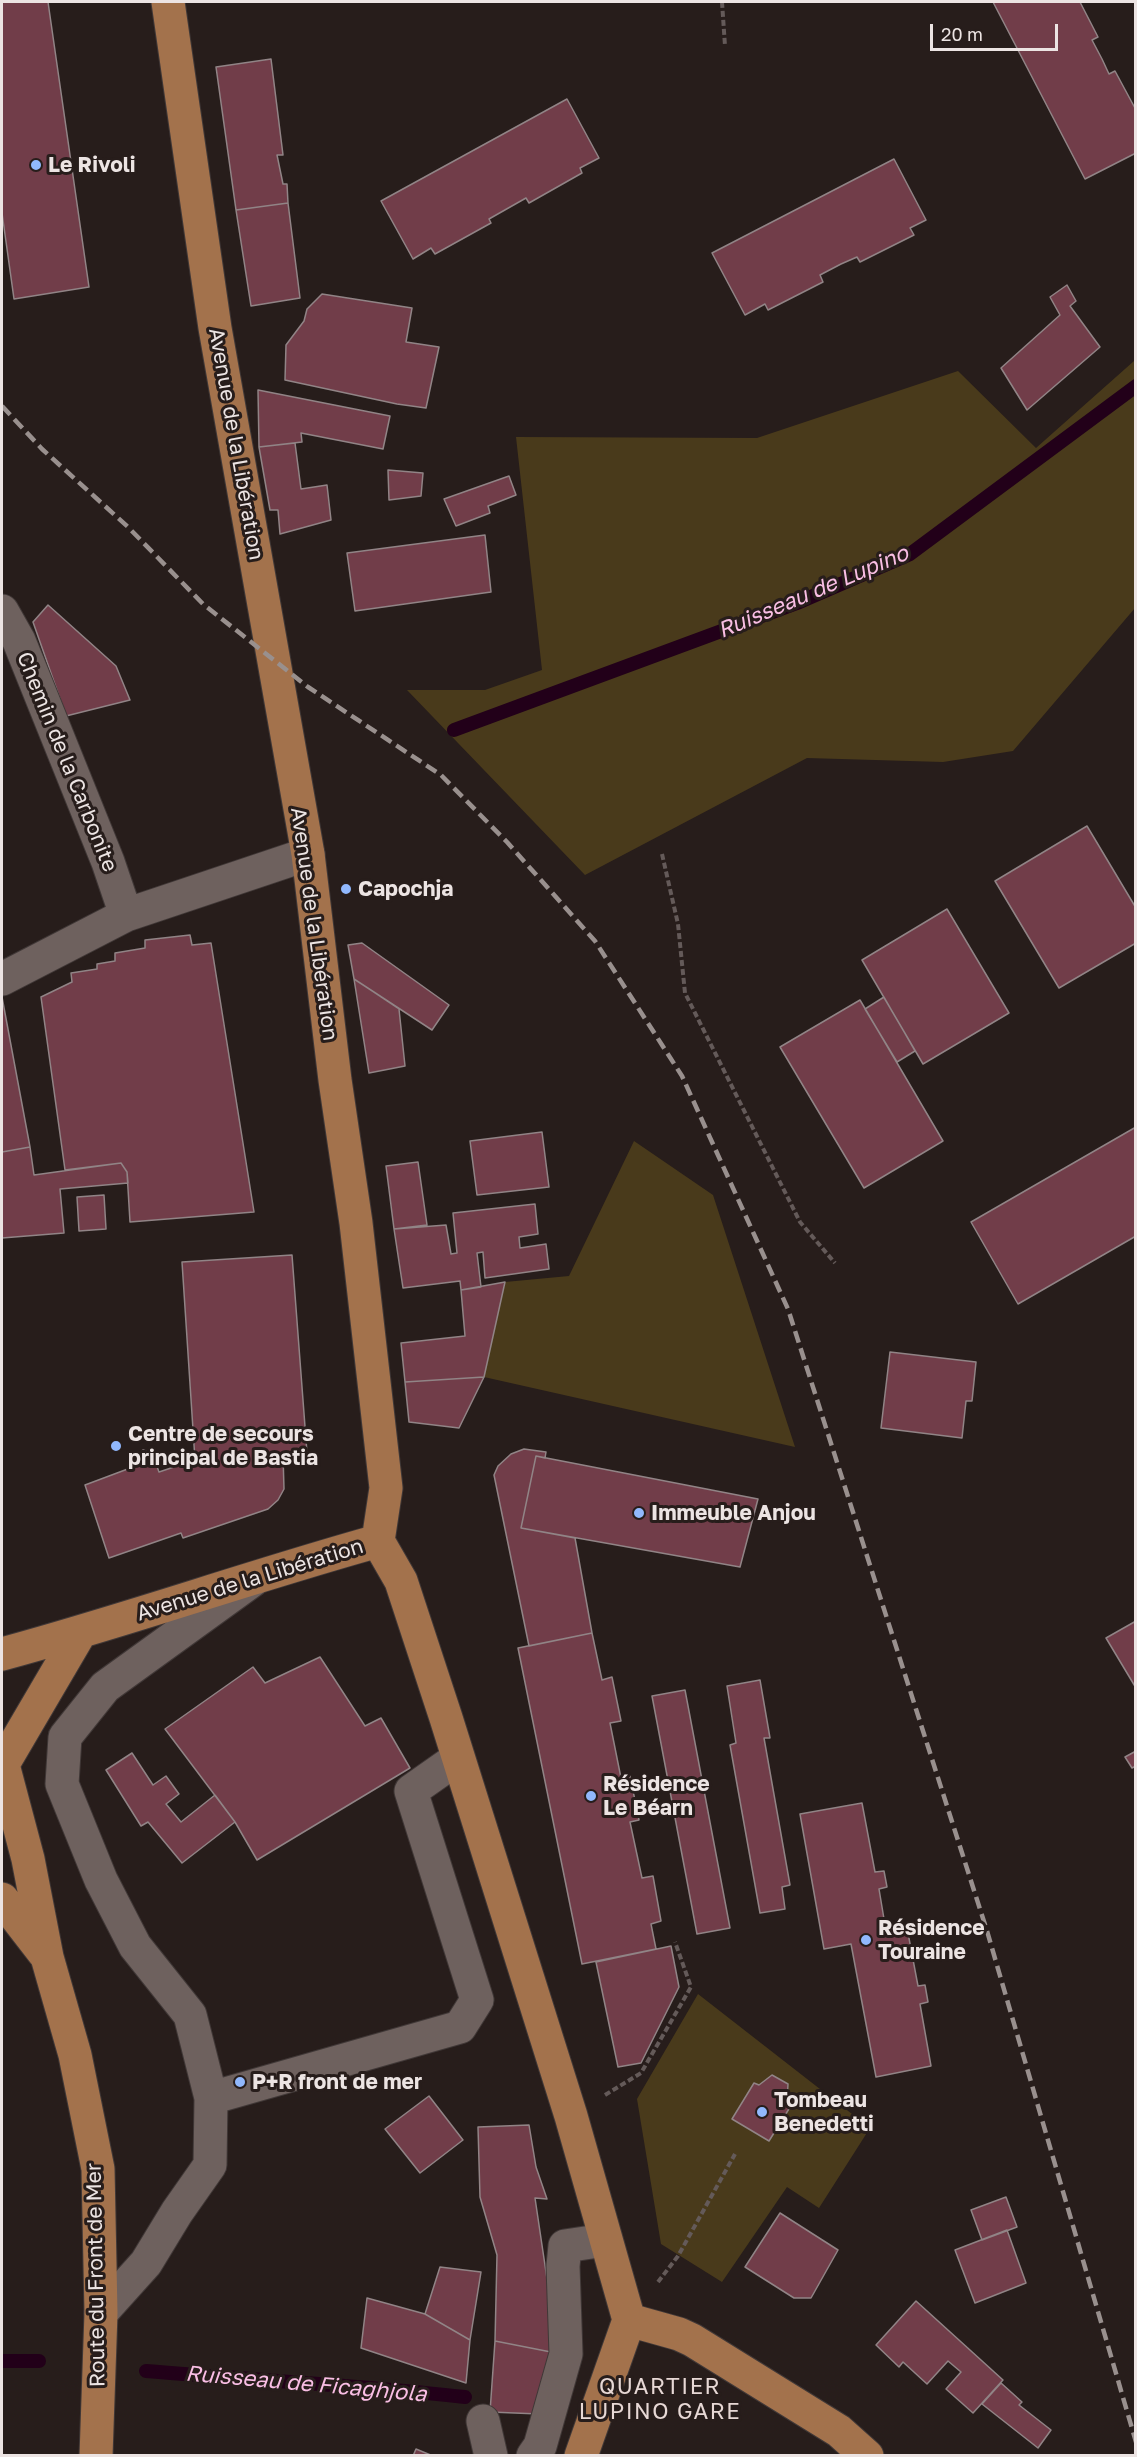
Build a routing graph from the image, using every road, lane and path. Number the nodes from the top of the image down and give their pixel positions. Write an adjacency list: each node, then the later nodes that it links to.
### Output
1 (168, 2): 5 (main road, Avenue de la Libération)
2 (722, 2): 3 (path)
3 (725, 46)
4 (2, 611): 7 (street, Chemin de la Carbonite)
5 (308, 854): 7 (street); 10 (main road, Avenue de la Libération)
6 (662, 854): 9 (path)
7 (126, 915): 8 (street)
8 (2, 980)
9 (835, 1263)
10 (378, 1541): 11 (main road, Avenue de la Libération); 14 (main road)
11 (260, 1576): 12 (main road, Avenue de la Libération); 19 (street)
12 (80, 1633): 13 (main road, Avenue de la Libération); 15 (main road)
13 (2, 1654)
14 (458, 1758): 19 (street); 20 (main road)
15 (2, 1764): 18 (main road, Route du Front de Mer)
16 (2, 1899): 18 (main road, Route du Front de Mer)
17 (675, 1942): 20 (path)
18 (47, 1957): 23 (main road, Route du Front de Mer)
19 (212, 2098): 23 (street)
20 (571, 2116): 22 (main road)
21 (735, 2154): 24 (path)
22 (605, 2240): 24 (main road); 28 (street)
23 (101, 2313): 26 (main road, Route du Front de Mer)
24 (629, 2320): 29 (main road); 30 (main road)
25 (483, 2421): 27 (street)
26 (96, 2456)
27 (491, 2456)
28 (532, 2456)
29 (581, 2456)
30 (867, 2456)

